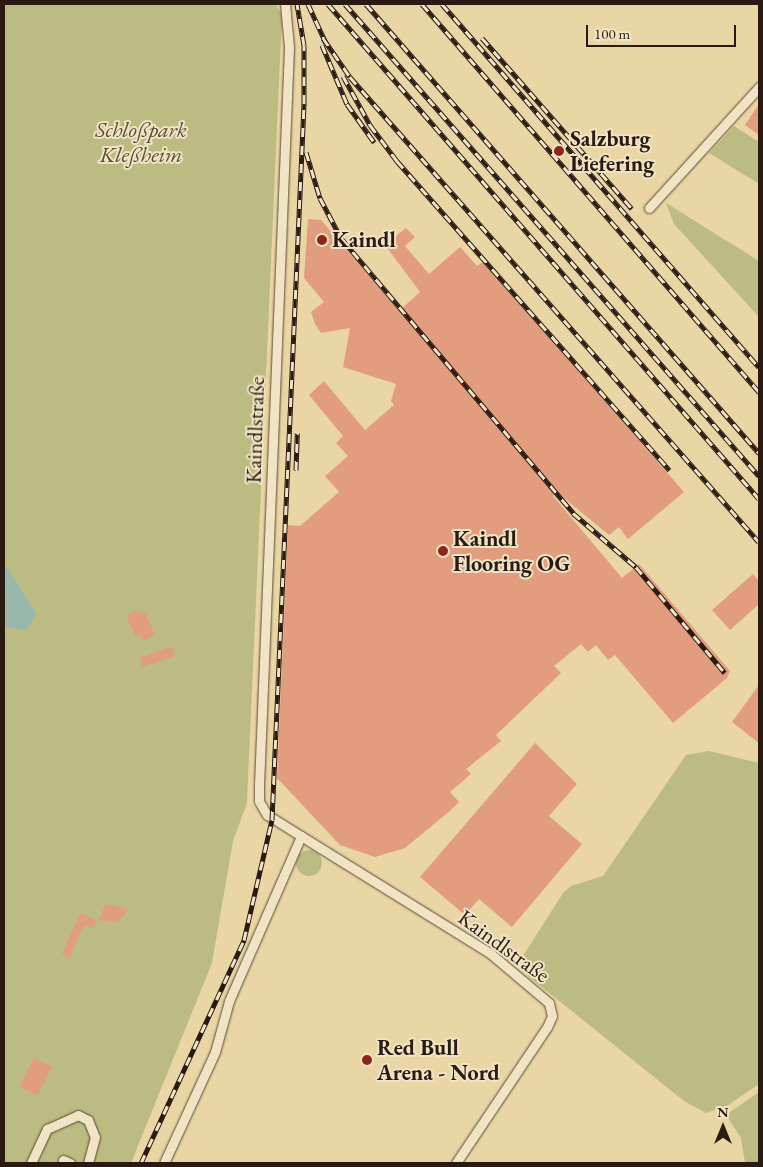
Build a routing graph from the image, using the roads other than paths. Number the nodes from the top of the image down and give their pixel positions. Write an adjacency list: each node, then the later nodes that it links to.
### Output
1 (285, 4): 4 (street, Kaindlstraße)
2 (759, 88): 3 (street)
3 (649, 208)
4 (301, 836): 7 (street); 8 (street, Kaindlstraße)
5 (31, 1163): 6 (street)
6 (88, 1163)
7 (164, 1163)
8 (456, 1163)

